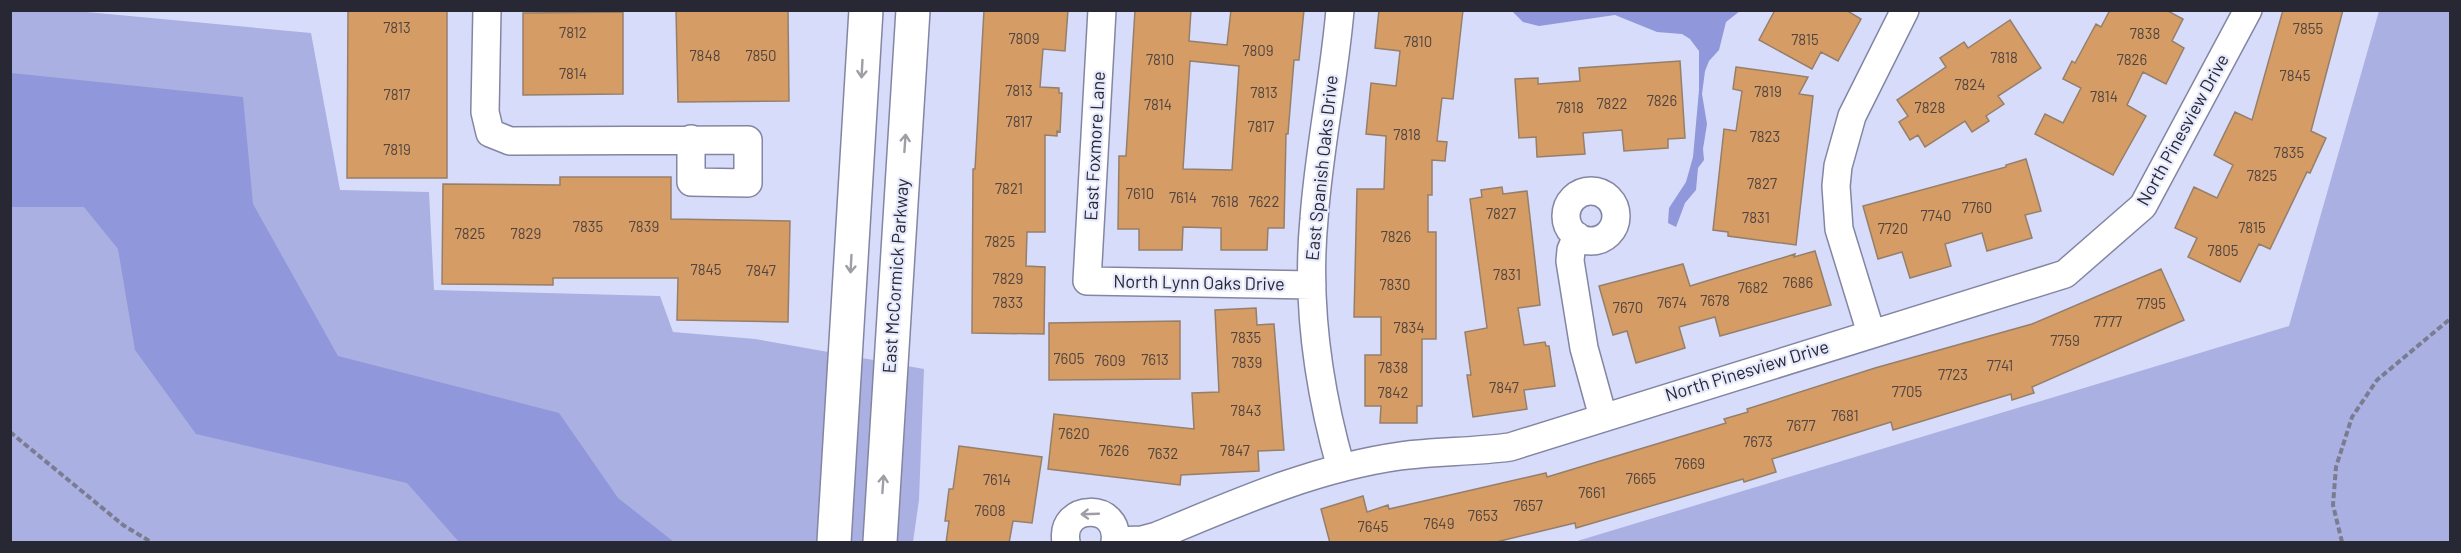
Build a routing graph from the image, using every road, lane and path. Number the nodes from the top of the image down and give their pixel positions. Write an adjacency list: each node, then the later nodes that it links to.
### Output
1 (487, 10): 8 (street)
2 (866, 10): 19 (main road, one-way to 19)
3 (913, 10): 20 (main road, East McCormick Parkway, one-way to 3)
4 (1102, 10): 10 (street, East Foxmore Lane)
5 (1340, 10): 11 (street, East Spanish Oaks Drive)
6 (1905, 10): 13 (street)
7 (2248, 10): 13 (street, North Pinesview Drive)
8 (691, 139)
9 (1577, 236): 14 (street)
10 (1087, 281): 11 (street, North Lynn Oaks Drive)
11 (1312, 285): 16 (street, East Spanish Oaks Drive)
12 (2451, 319): 22 (path)
13 (1871, 333): 14 (street, North Pinesview Drive)
14 (1603, 417): 16 (street, North Pinesview Drive)
15 (10, 432): 18 (path)
16 (1341, 468): 17 (street, North Pinesview Drive)
17 (1115, 542): 21 (street, North Pinesview Drive, one-way to 21)
18 (152, 543)
19 (834, 543)
20 (880, 543)
21 (1066, 543)
22 (2342, 543)

